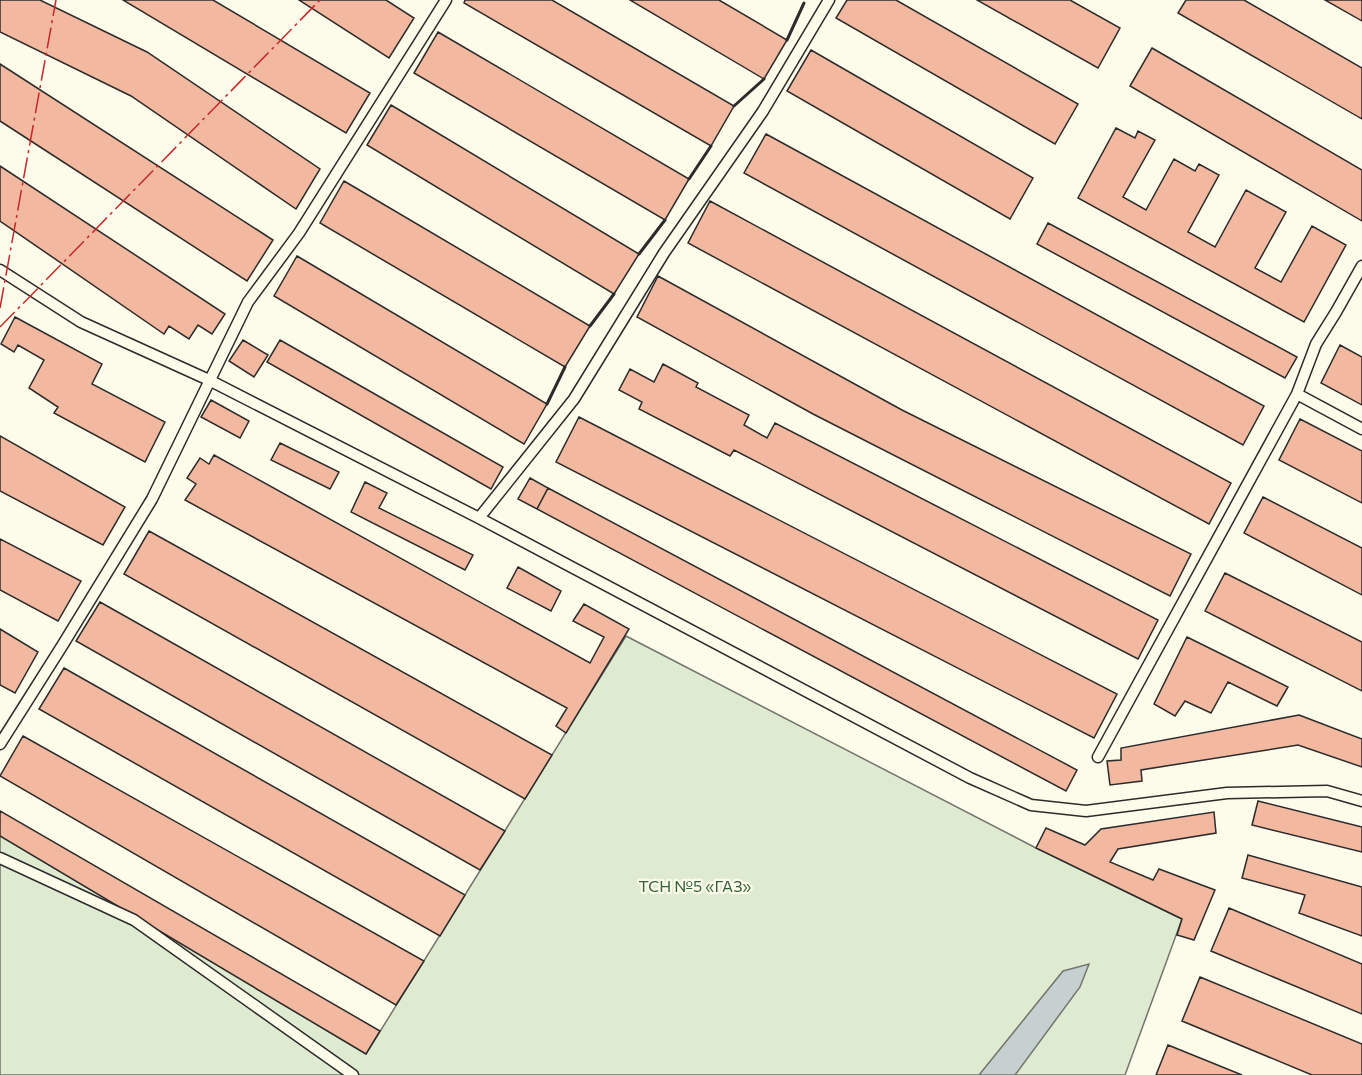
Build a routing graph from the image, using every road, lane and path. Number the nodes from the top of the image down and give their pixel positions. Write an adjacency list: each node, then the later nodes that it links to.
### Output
1 (446, 0): 5 (lane)
2 (829, 0): 8 (lane)
3 (1362, 266): 6 (lane)
4 (0, 270): 5 (lane)
5 (209, 380): 8 (lane); 9 (lane)
6 (1297, 394): 7 (lane); 10 (lane)
7 (1362, 429)
8 (479, 518): 11 (lane)
9 (0, 744)
10 (1098, 757)
11 (1362, 801)
12 (0, 858): 13 (lane)
13 (352, 1075)

